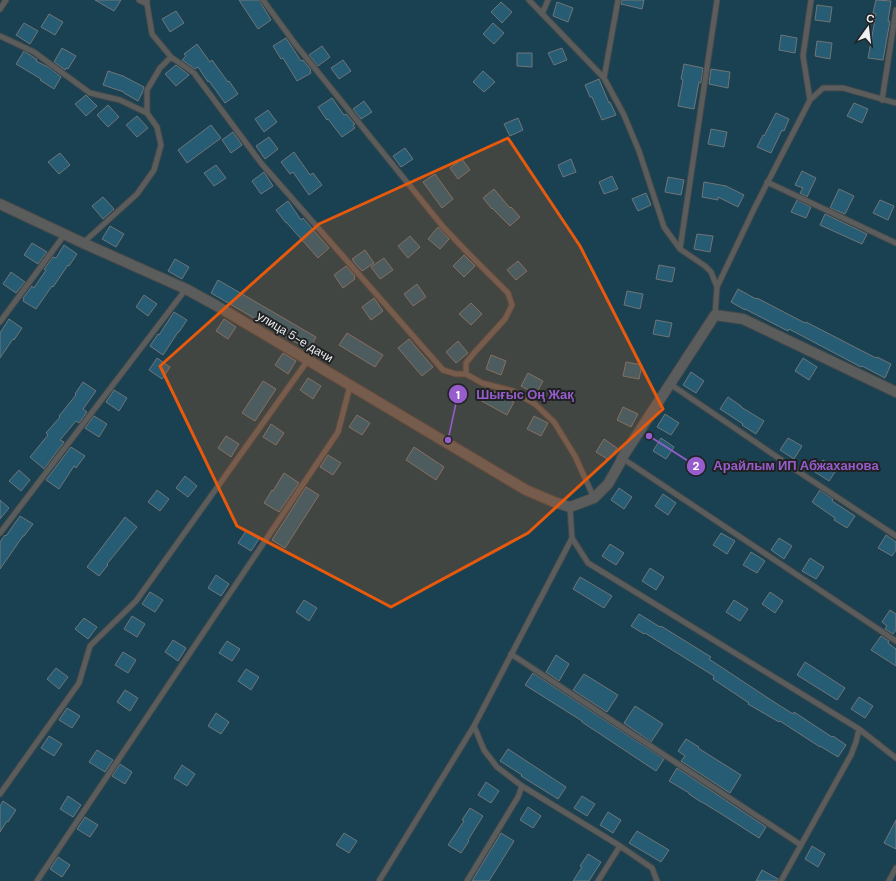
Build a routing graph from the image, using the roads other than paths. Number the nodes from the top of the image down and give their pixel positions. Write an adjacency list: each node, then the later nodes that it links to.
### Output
1 (6, 0): 10 (lane)
2 (139, 0): 9 (lane)
3 (263, 0): 31 (lane)
4 (529, 0): 12 (lane)
5 (548, 0): 12 (lane)
6 (618, 0): 15 (lane)
7 (718, 0): 25 (lane)
8 (811, 0): 16 (lane)
9 (147, 2): 14 (lane)
10 (0, 8)
11 (896, 10): 17 (lane)
12 (542, 14): 15 (lane)
13 (0, 36): 19 (lane)
14 (171, 58): 19 (lane); 31 (lane)
15 (604, 78): 25 (lane)
16 (810, 100): 17 (lane); 20 (lane)
17 (882, 100): 18 (lane)
18 (896, 103)
19 (147, 112): 23 (lane)
20 (768, 182): 24 (lane); 26 (lane)
21 (0, 204): 22 (street, улица 5-е дачи)
22 (65, 234): 23 (street, улица 5-е дачи); 29 (lane)
23 (83, 243): 27 (street, улица 5-е дачи)
24 (896, 243)
25 (680, 249): 26 (lane)
26 (717, 287): 28 (lane)
27 (186, 289): 30 (street, улица 5-е дачи); 38 (lane)
28 (715, 315): 32 (street); 34 (street)
29 (0, 322)
30 (308, 360): 33 (street, улица 5-е дачи); 47 (lane)
31 (466, 374): 36 (lane)
32 (670, 384): 35 (street); 39 (lane)
33 (350, 386): 37 (street, улица 5-е дачи); 51 (lane)
34 (896, 392)
35 (622, 458): 36 (street); 41 (lane)
36 (594, 498): 37 (street)
37 (570, 507): 40 (lane)
38 (0, 533)
39 (896, 536)
40 (572, 538): 42 (lane); 44 (lane)
41 (896, 641)
42 (511, 654): 43 (lane); 48 (lane)
43 (474, 726): 46 (lane); 52 (lane)
44 (858, 729): 45 (lane); 48 (lane)
45 (896, 758)
46 (522, 786): 49 (lane); 53 (lane)
47 (0, 794)
48 (801, 845): 56 (lane)
49 (620, 846): 54 (lane); 55 (lane)
50 (896, 868): 57 (lane)
51 (37, 881)
52 (379, 881)
53 (467, 881)
54 (598, 881)
55 (657, 881)
56 (781, 881)
57 (889, 881)

